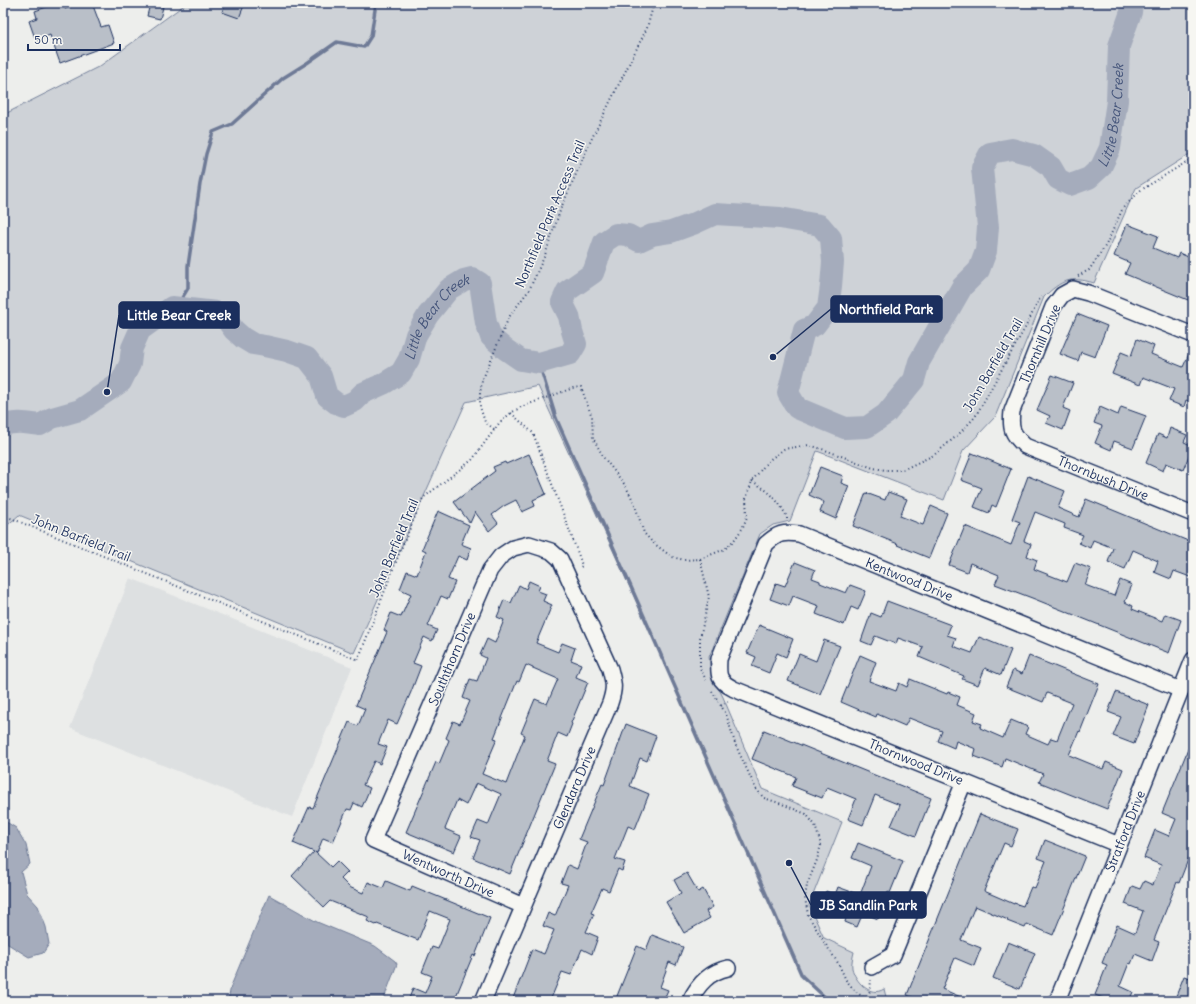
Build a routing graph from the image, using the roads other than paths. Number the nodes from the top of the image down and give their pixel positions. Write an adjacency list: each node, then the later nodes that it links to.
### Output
1 (1193, 335): 2 (street, Thornhill Drive)
2 (1016, 437): 3 (street, Thornbush Drive)
3 (1193, 514)
4 (567, 573): 9 (street, Souththorn Drive); 11 (street, Glendara Drive)
5 (1193, 660): 7 (street, Stratford Drive)
6 (718, 673): 7 (street, Kentwood Drive); 8 (street, Thornwood Drive)
7 (1181, 690): 10 (street, Stratford Drive)
8 (964, 782): 10 (street, Thornwood Drive); 12 (street)
9 (373, 840): 11 (street, Wentworth Drive)
10 (1119, 845): 16 (street, Stratford Drive)
11 (523, 906): 14 (street, Glendara Drive)
12 (872, 967)
13 (728, 968): 15 (street)
14 (483, 1001)
15 (690, 1001)
16 (1057, 1001)

